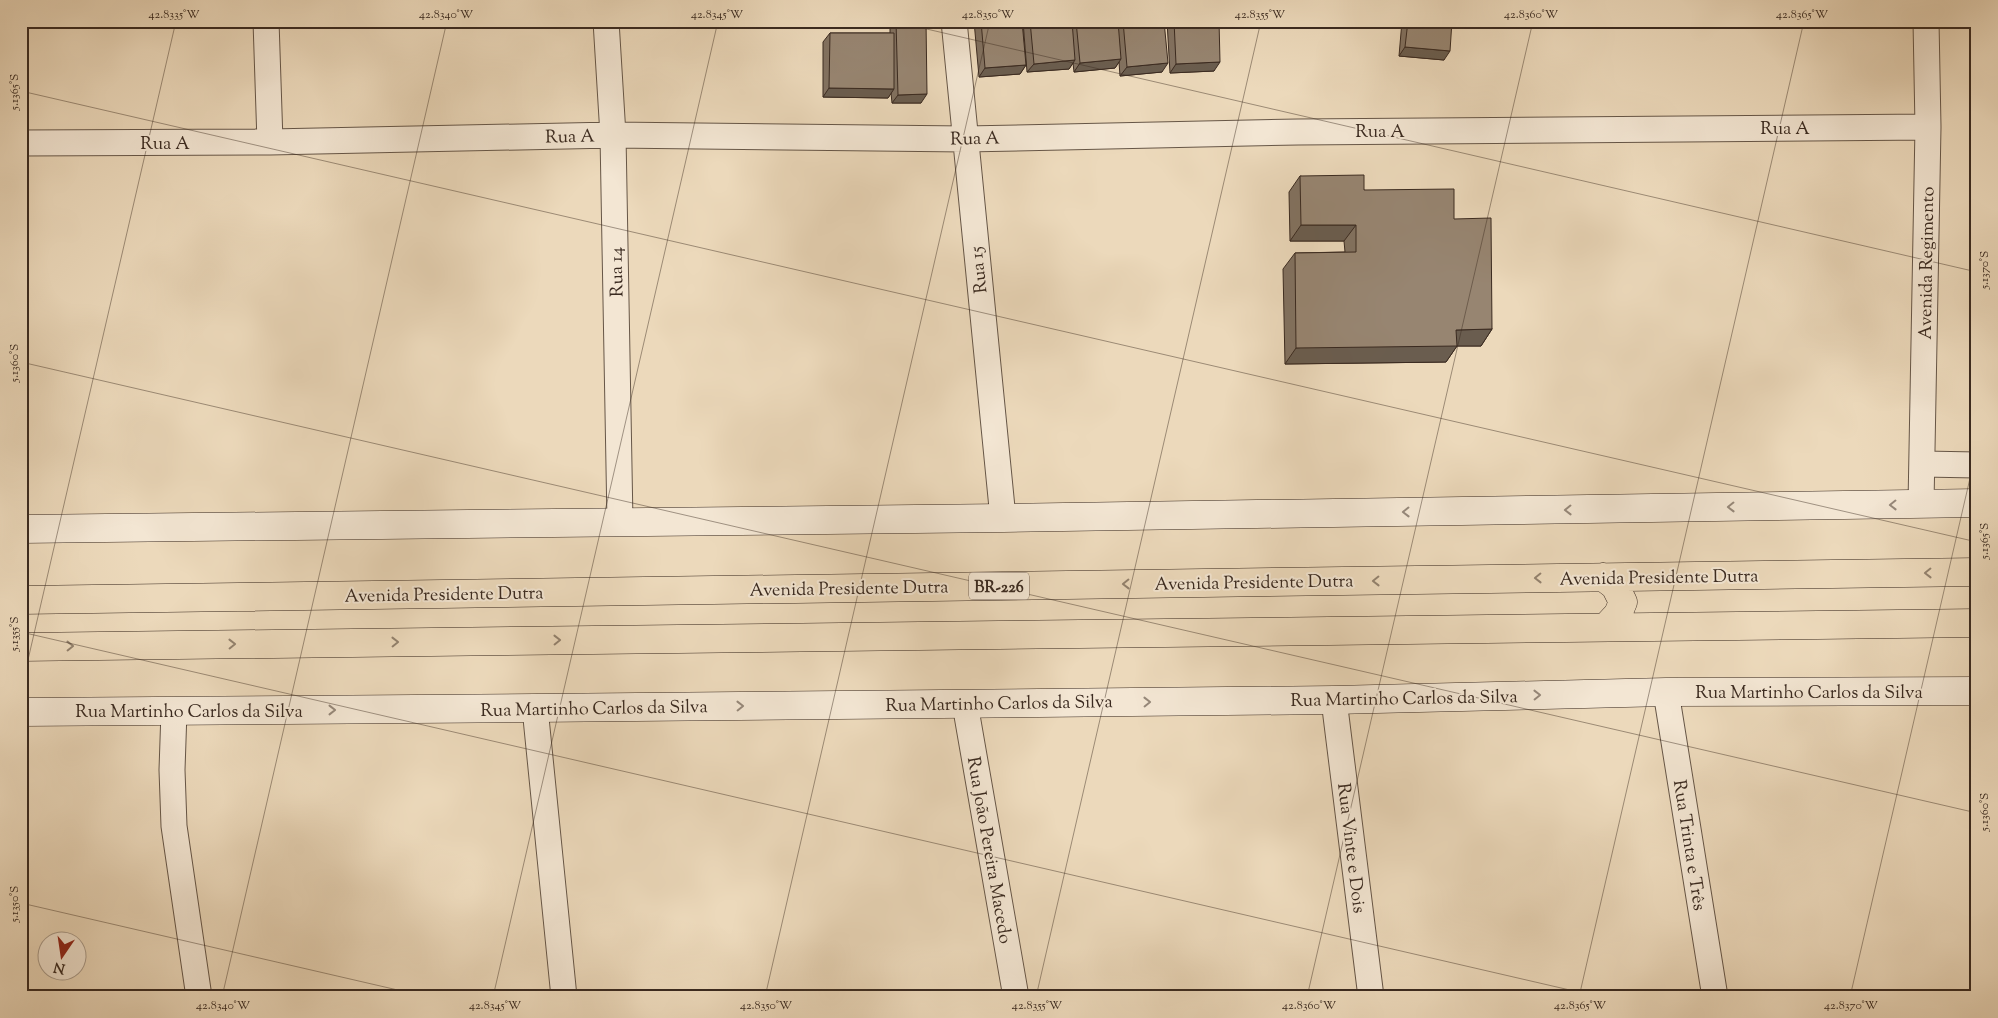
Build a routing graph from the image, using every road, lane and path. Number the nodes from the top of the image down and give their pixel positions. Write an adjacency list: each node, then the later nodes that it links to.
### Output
1 (266, 21): 8 (street)
2 (606, 21): 6 (street, Rua 14)
3 (954, 21): 7 (street, Rua 15)
4 (1926, 21): 5 (street, Avenida Regimento)
5 (1928, 127): 7 (street, Rua A); 10 (street, Avenida Regimento)
6 (614, 135): 7 (street, Rua A); 8 (street, Rua A); 15 (street, Rua 14)
7 (965, 139): 14 (street, Rua 15)
8 (270, 142): 9 (street, Rua A)
9 (21, 143)
10 (1923, 464): 11 (street); 13 (street, Avenida Regimento)
11 (1977, 465)
12 (1977, 503): 13 (main road)
13 (1922, 504): 14 (main road, one-way to 14)
14 (1003, 518): 15 (main road)
15 (620, 522): 16 (main road)
16 (21, 529)
17 (1977, 572): 19 (highway, Avenida Presidente Dutra / BR-226, one-way to 19)
18 (1603, 577): 19 (highway, Avenida Presidente Dutra / BR-226); 20 (highway, Avenida Presidente Dutra / BR-226, one-way to 20); 23 (highway)
19 (1654, 577): 22 (highway)
20 (21, 600)
21 (1977, 622): 22 (highway)
22 (1657, 626): 23 (highway)
23 (1606, 627): 24 (highway, one-way to 23)
24 (21, 647)
25 (1977, 691): 26 (main road, Rua Martinho Carlos da Silva)
26 (1666, 692): 27 (main road, Rua Martinho Carlos da Silva, one-way to 26); 36 (street, Rua Trinta e Três)
27 (1334, 700): 28 (main road, Rua Martinho Carlos da Silva, one-way to 27); 35 (street, Rua Vinte e Dois)
28 (965, 704): 29 (main road, Rua Martinho Carlos da Silva, one-way to 28); 34 (street, Rua João Pereira Macedo)
29 (535, 708): 30 (main road, Rua Martinho Carlos da Silva, one-way to 29); 33 (street)
30 (174, 711): 31 (main road, Rua Martinho Carlos da Silva); 32 (street)
31 (21, 712)
32 (198, 997)
33 (564, 997)
34 (1016, 997)
35 (1371, 997)
36 (1715, 997)

